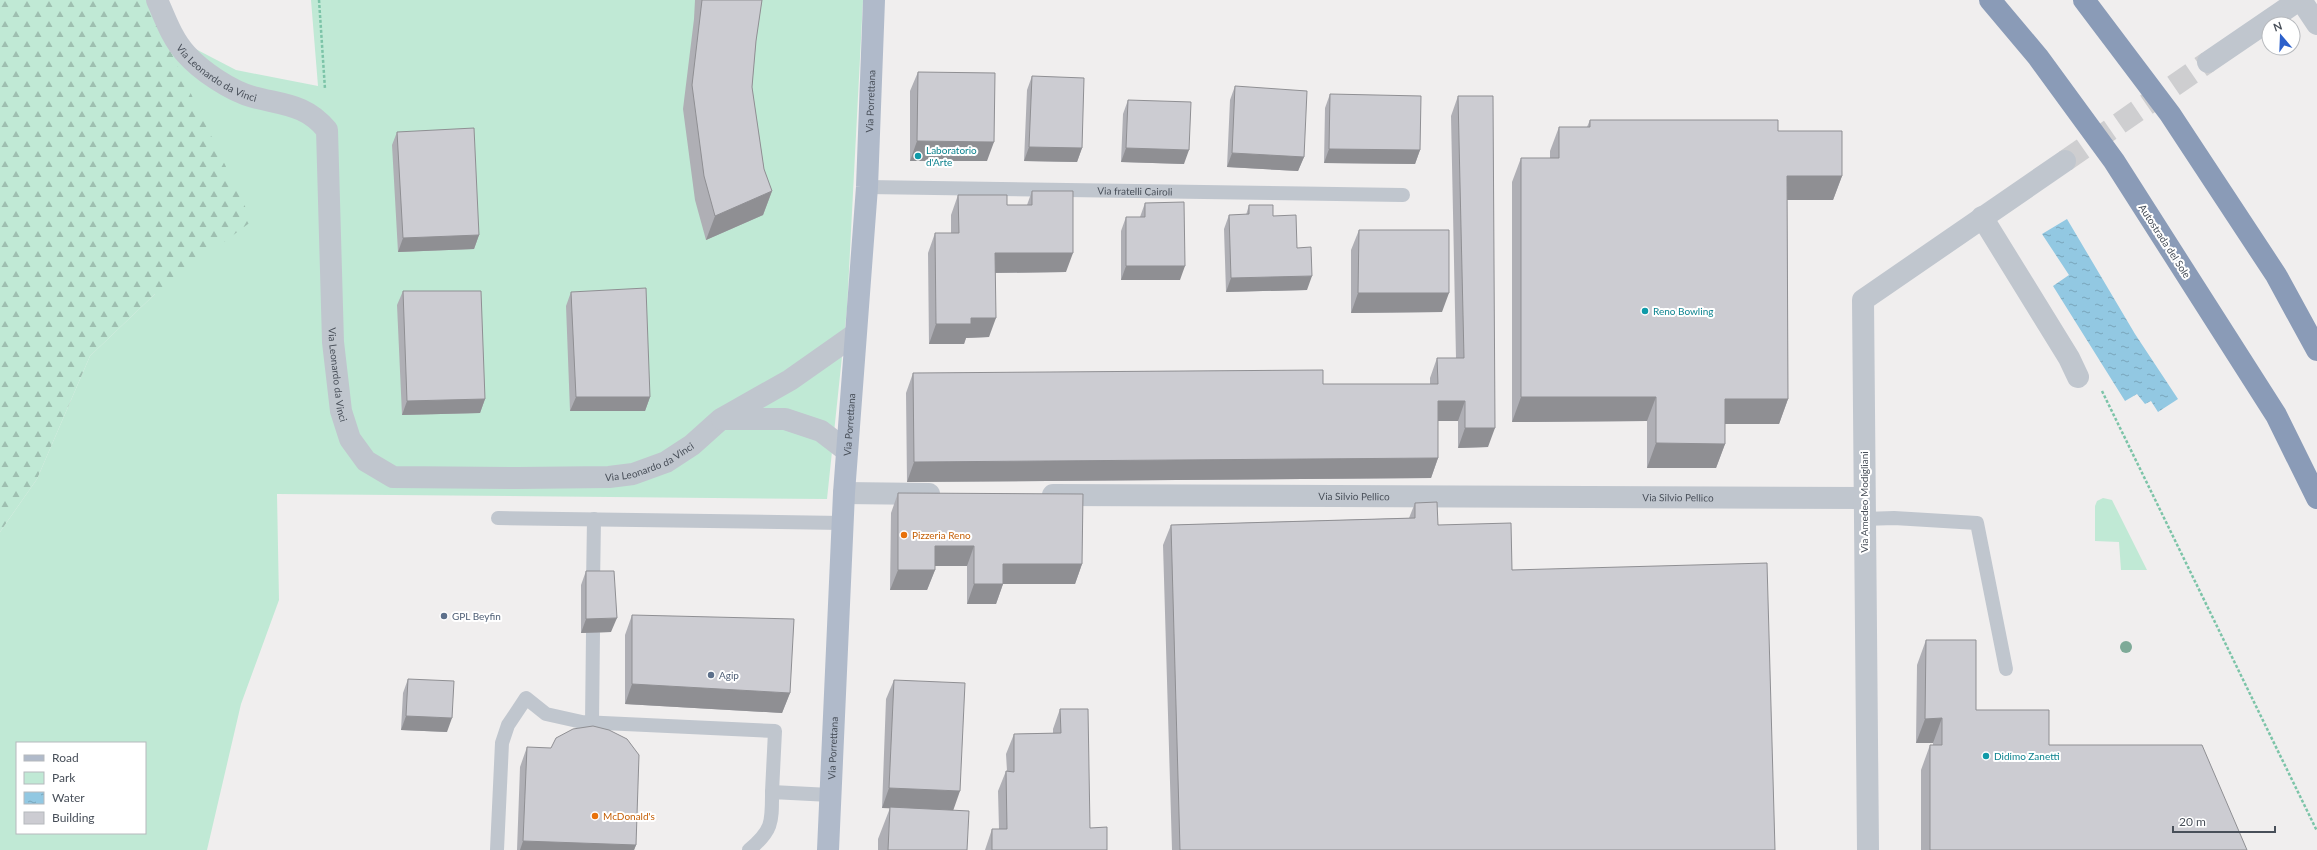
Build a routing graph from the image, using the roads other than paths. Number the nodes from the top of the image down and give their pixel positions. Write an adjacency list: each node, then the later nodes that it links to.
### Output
1 (157, 0): 15 (street, Via Leonardo da Vinci)
2 (874, 0): 9 (main road, Via Porrettana)
3 (1990, 0): 20 (highway, Autostrada del Sole)
4 (2084, 0): 13 (highway)
5 (2300, 0): 6 (street); 7 (street)
6 (2317, 24)
7 (2208, 62)
8 (2065, 161): 11 (street)
9 (867, 187): 10 (lane, Via fratelli Cairoli); 12 (main road, Via Porrettana)
10 (1403, 195)
11 (1982, 217): 14 (street); 21 (street, Via Amedeo Modigliani)
12 (854, 335): 15 (street, Via Leonardo da Vinci); 16 (main road, Via Porrettana)
13 (2317, 350)
14 (2078, 377)
15 (721, 419): 16 (street)
16 (847, 451): 17 (main road, Via Porrettana)
17 (844, 492): 18 (street); 24 (main road, Via Porrettana)
18 (947, 494)
19 (1034, 495): 21 (street, Via Silvio Pellico)
20 (2317, 498)
21 (1864, 508): 27 (lane); 34 (street, Via Amedeo Modigliani)
22 (498, 518): 23 (lane)
23 (594, 519): 24 (lane); 25 (lane)
24 (842, 523): 30 (main road, Via Porrettana)
25 (593, 585)
26 (593, 633): 28 (lane)
27 (2006, 669)
28 (592, 723): 29 (lane); 31 (lane)
29 (772, 792): 30 (lane); 32 (lane)
30 (830, 795): 33 (main road, Via Porrettana)
31 (497, 850)
32 (749, 850)
33 (828, 850)
34 (1868, 850)

